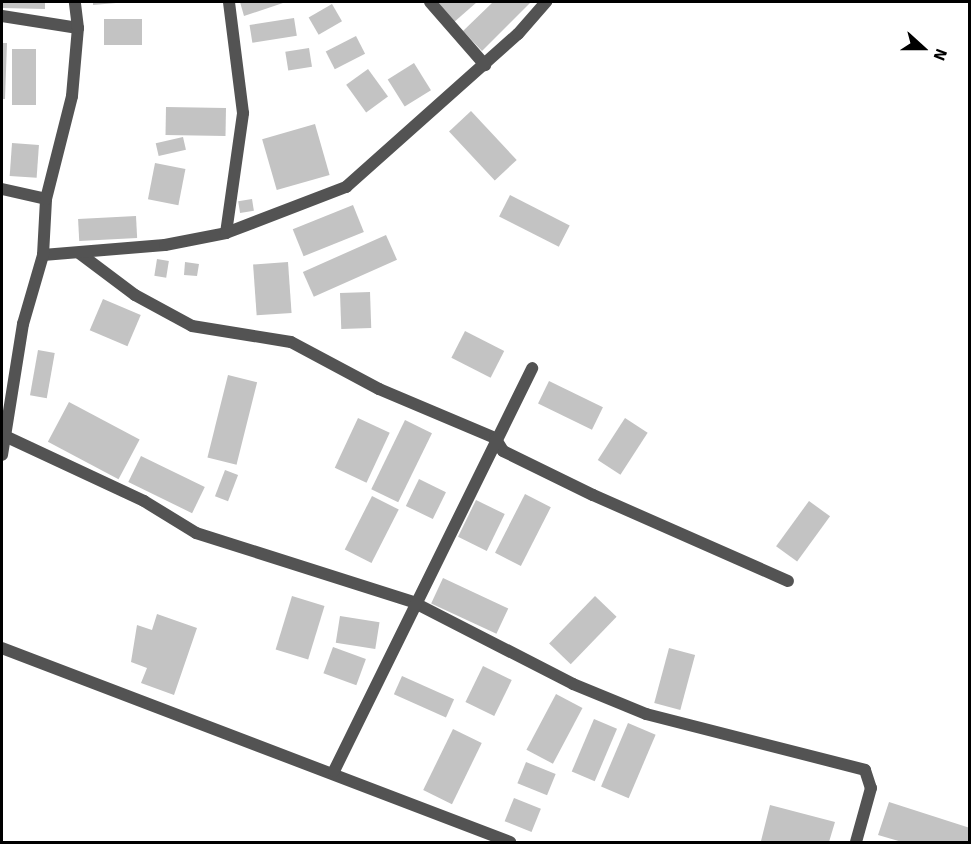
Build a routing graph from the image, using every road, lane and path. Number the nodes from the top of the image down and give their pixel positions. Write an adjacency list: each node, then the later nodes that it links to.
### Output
1 (75, 2): 6 (street)
2 (229, 2): 10 (street)
3 (430, 2): 7 (street)
4 (546, 2): 7 (street)
5 (2, 16): 6 (street)
6 (78, 28): 9 (street)
7 (485, 65): 10 (street)
8 (2, 189): 9 (street)
9 (46, 199): 12 (street)
10 (226, 233): 11 (street)
11 (79, 253): 12 (street); 15 (street)
12 (43, 255): 14 (street)
13 (532, 368): 15 (street)
14 (7, 437): 16 (street); 18 (street)
15 (495, 438): 17 (street); 18 (street)
16 (2, 455)
17 (788, 581)
18 (413, 602): 20 (street); 22 (street)
19 (2, 648): 20 (street)
20 (334, 771): 21 (street)
21 (510, 843)
22 (856, 843)

